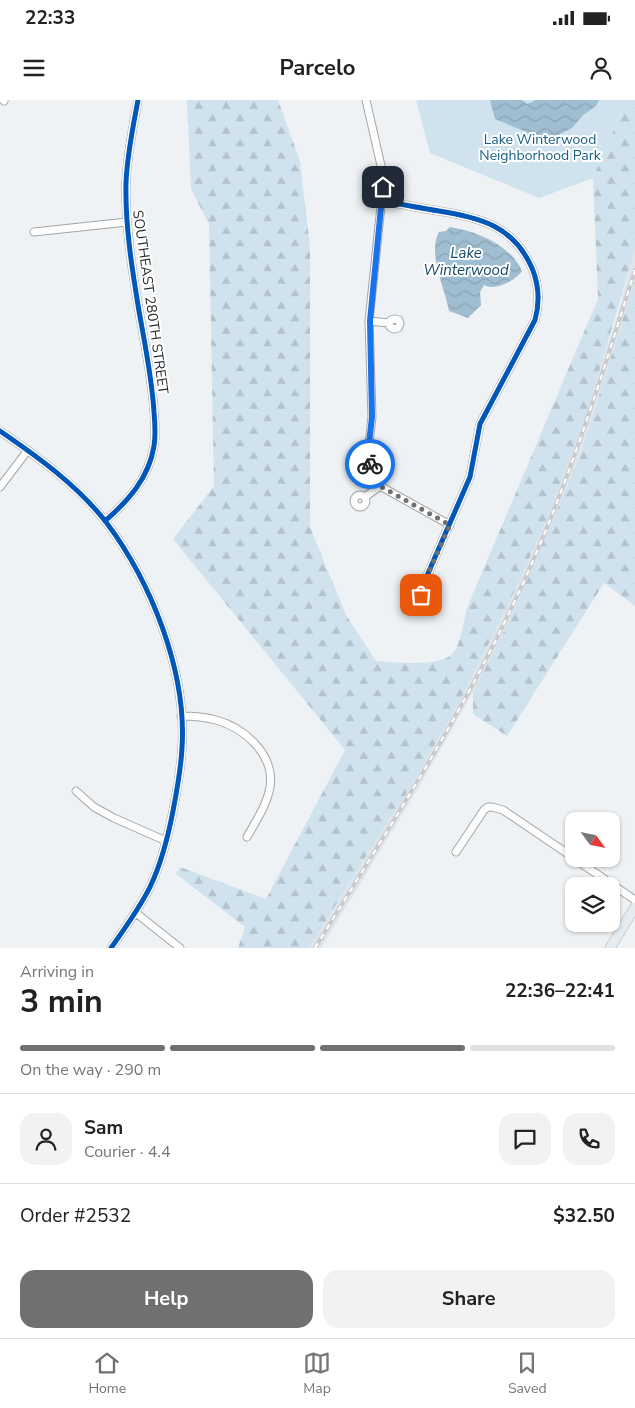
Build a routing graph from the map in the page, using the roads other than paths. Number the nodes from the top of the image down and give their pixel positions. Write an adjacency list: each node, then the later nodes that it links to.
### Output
1 (138, 100): 4 (street, SOUTHEAST 280TH STREET)
2 (366, 100): 3 (street)
3 (382, 201): 6 (street); 14 (street)
4 (127, 222): 5 (street); 13 (street, SOUTHEAST 280TH STREET)
5 (34, 232)
6 (370, 321): 7 (street); 11 (street)
7 (389, 323)
8 (0, 431): 9 (street)
9 (28, 450): 10 (street); 13 (street)
10 (0, 486)
11 (380, 486): 12 (street); 14 (street)
12 (365, 497)
13 (105, 521): 16 (street)
14 (450, 525): 15 (street)
15 (419, 594)
16 (181, 716): 18 (street); 19 (street)
17 (76, 791): 19 (street)
18 (247, 837)
19 (166, 841): 25 (street)
20 (456, 852): 21 (street)
21 (565, 852)
22 (589, 868): 23 (street)
23 (635, 900)
24 (635, 907): 28 (main road)
25 (136, 913): 26 (street); 27 (street)
26 (111, 948)
27 (180, 948)
28 (610, 948)

